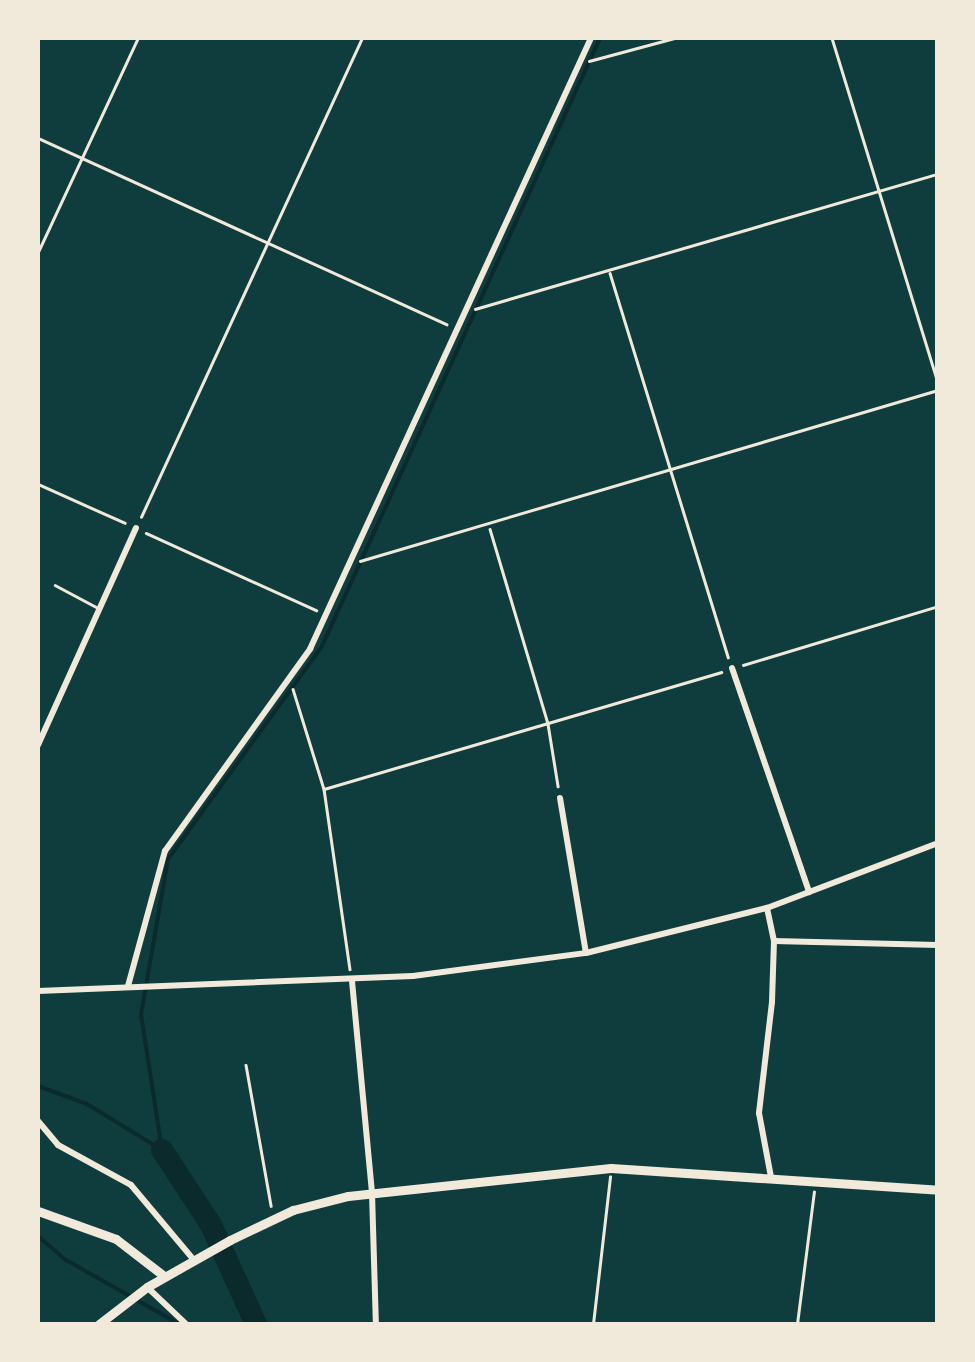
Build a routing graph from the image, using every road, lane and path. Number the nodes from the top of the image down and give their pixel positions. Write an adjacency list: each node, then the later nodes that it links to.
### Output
1 (138, 38): 8 (path)
2 (362, 38): 11 (path)
3 (590, 38): 6 (street)
4 (674, 38): 6 (path)
5 (832, 38): 10 (path)
6 (580, 61): 15 (street)
7 (38, 138): 8 (path)
8 (80, 158): 11 (path); 12 (path)
9 (938, 174): 10 (path)
10 (879, 191): 13 (path); 16 (path)
11 (266, 242): 15 (path); 21 (path)
12 (38, 252)
13 (610, 272): 14 (path); 18 (path)
14 (483, 312)
15 (458, 329): 22 (street)
16 (938, 382)
17 (938, 390): 18 (path)
18 (673, 472): 20 (path); 27 (path)
19 (38, 484): 21 (path)
20 (489, 527): 22 (path); 29 (path)
21 (136, 528): 25 (street); 26 (path)
22 (354, 560): 26 (street)
23 (55, 585): 25 (lane)
24 (938, 606): 27 (path)
25 (98, 609): 30 (street)
26 (326, 615): 28 (street)
27 (732, 668): 29 (path); 34 (street)
28 (289, 678): 31 (path); 40 (street)
29 (548, 724): 31 (path); 32 (path)
30 (38, 745)
31 (324, 789): 39 (path)
32 (560, 798): 38 (street)
33 (938, 843): 34 (street)
34 (809, 892): 35 (street)
35 (767, 908): 36 (street); 38 (street)
36 (774, 941): 37 (street); 45 (street)
37 (938, 945)
38 (586, 953): 39 (street)
39 (352, 981): 40 (street); 48 (street)
40 (128, 986): 41 (street)
41 (38, 991)
42 (246, 1064): 50 (path)
43 (38, 1122): 51 (street)
44 (611, 1168): 45 (main road); 48 (main road); 57 (path)
45 (771, 1177): 46 (main road)
46 (816, 1181): 47 (main road); 58 (path)
47 (938, 1190)
48 (372, 1192): 50 (main road); 56 (street)
49 (38, 1210): 52 (main road)
50 (273, 1218): 51 (main road)
51 (194, 1260): 52 (main road)
52 (164, 1276): 53 (main road)
53 (147, 1287): 54 (main road); 55 (street)
54 (100, 1324)
55 (186, 1324)
56 (376, 1324)
57 (593, 1324)
58 (797, 1324)

